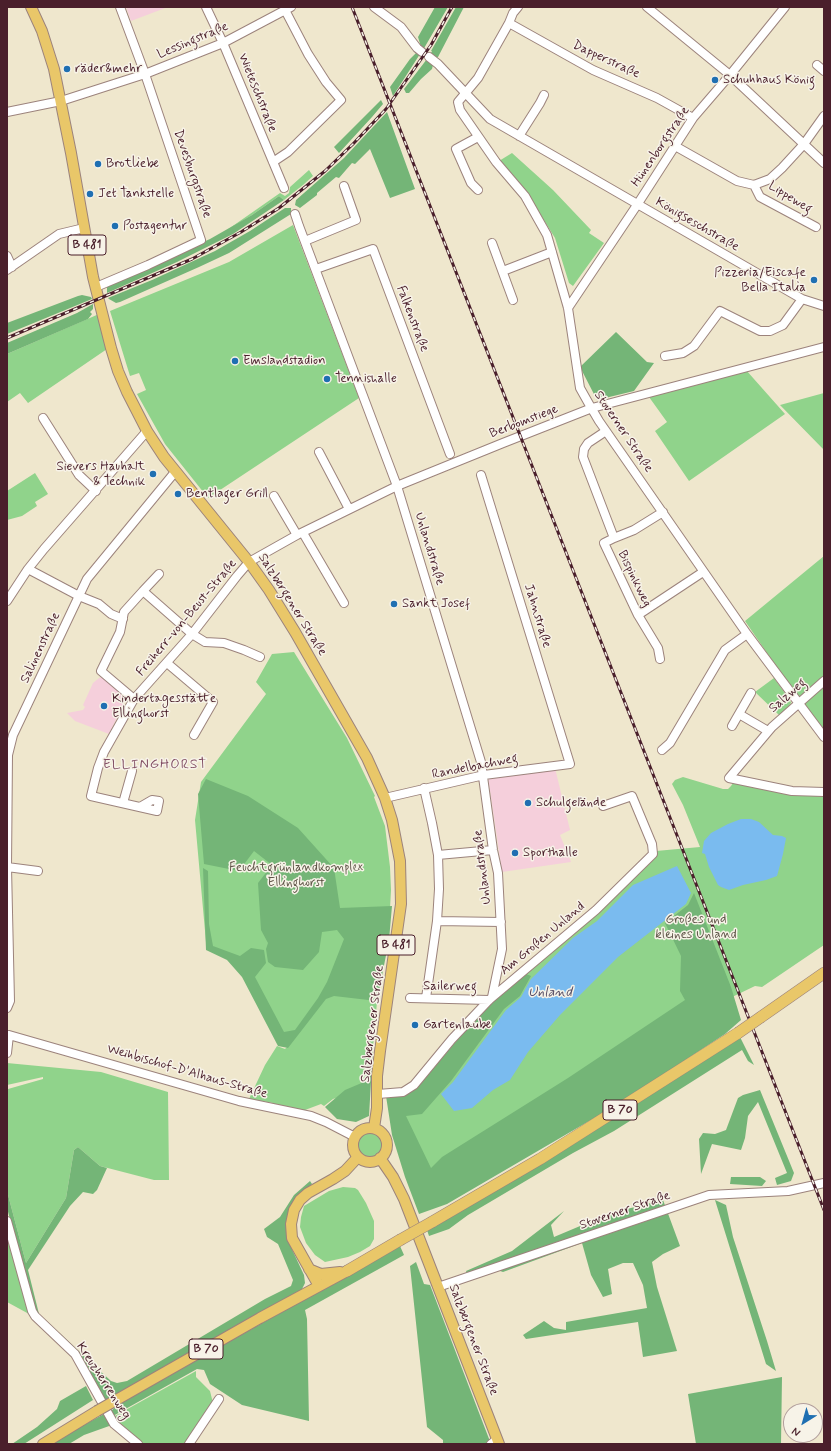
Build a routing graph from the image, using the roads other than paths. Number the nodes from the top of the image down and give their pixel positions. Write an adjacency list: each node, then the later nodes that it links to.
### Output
1 (31, 7): 19 (main road, Salzbergener Straße / B 481)
2 (120, 7): 15 (street, Devesburgstraße)
3 (206, 7): 10 (street, Wieteschstraße)
4 (374, 7): 11 (street)
5 (518, 7): 9 (street)
6 (647, 7): 16 (street)
7 (785, 7): 16 (street, Hünenborgstraße)
8 (288, 9): 10 (street, Lessingstraße); 27 (street)
9 (509, 23): 17 (street); 22 (street, Dapperstraße)
10 (223, 43): 15 (street, Lessingstraße); 27 (street, Wieteschstraße)
11 (422, 52)
12 (429, 57): 17 (street, Königseschstraße)
13 (817, 65): 14 (street)
14 (824, 71)
15 (145, 74): 19 (street, Lessingstraße); 44 (street, Devesburgstraße)
16 (730, 75): 22 (street, Hünenborgstraße); 25 (street)
17 (465, 92): 23 (street, Königseschstraße); 24 (street, Stoverner Straße)
18 (544, 95): 23 (street)
19 (61, 101): 20 (street, Lessingstraße); 35 (main road, Salzbergener Straße / B 481)
20 (7, 112)
21 (824, 116): 25 (street)
22 (693, 118): 26 (street, Hünenborgstraße)
23 (519, 136): 33 (street, Königseschstraße)
24 (478, 137): 32 (street); 39 (street, Stoverner Straße)
25 (804, 144): 28 (street); 29 (street)
26 (675, 146): 29 (street); 33 (street, Hünenborgstraße)
27 (273, 162): 31 (street, Wieteschstraße)
28 (824, 163)
29 (754, 185): 36 (street, Lippeweg)
30 (344, 186): 37 (street)
31 (284, 188)
32 (478, 190)
33 (637, 205): 45 (street, Königseschstraße); 48 (street, Hünenborgstraße)
34 (295, 214): 37 (street, Unlandstraße)
35 (84, 228): 41 (street); 44 (main road, Salzbergener Straße / B 481)
36 (816, 228)
37 (305, 241): 42 (street, Unlandstraße)
38 (492, 243): 43 (street)
39 (552, 252): 43 (street); 48 (street, Stoverner Straße)
40 (7, 256): 41 (street)
41 (9, 269)
42 (316, 269): 56 (street, Falkenstraße); 59 (street, Unlandstraße)
43 (503, 271): 46 (street)
44 (96, 287): 53 (main road, Salzbergener Straße / B 481)
45 (802, 299): 47 (street, Königseschstraße); 50 (street)
46 (514, 300)
47 (824, 306)
48 (568, 308): 51 (street, Stoverner Straße)
49 (824, 347): 51 (street, Berbomstiege)
50 (665, 356)
51 (592, 408): 54 (street, Stoverner Straße); 59 (street, Berbomstiege)
52 (42, 418): 60 (street)
53 (147, 431): 57 (main road, Salzbergener Straße / B 481); 60 (street)
54 (606, 431): 63 (street, Stoverner Straße); 65 (street, Bispinkweg)
55 (319, 452): 62 (street)
56 (450, 454)
57 (175, 472): 66 (main road, Salzbergener Straße / B 481); 71 (street, Salinenstraße)
58 (482, 475): 91 (street, Jahnstraße)
59 (398, 486): 62 (street, Berbomstiege); 93 (street, Unlandstraße)
60 (96, 491): 67 (street)
61 (274, 496): 64 (street)
62 (349, 509): 64 (street, Berbomstiege)
63 (663, 512): 65 (street); 68 (street, Stoverner Straße)
64 (300, 534): 66 (street, Berbomstiege); 73 (street)
65 (614, 538): 74 (street, Bispinkweg)
66 (249, 562): 76 (street, Freiherr-von-Beust-Straße); 96 (main road, Salzbergener Straße / B 481)
67 (28, 569): 71 (street); 72 (street)
68 (703, 572): 74 (street); 77 (street, Stoverner Straße)
69 (159, 574): 70 (street)
70 (144, 591): 75 (street); 76 (street)
71 (79, 596): 75 (street); 102 (street, Salinenstraße)
72 (7, 601)
73 (344, 603)
74 (638, 615): 79 (street, Bispinkweg)
75 (122, 619): 83 (street)
76 (192, 634): 78 (street); 80 (street, Freiherr-von-Beust-Straße)
77 (747, 634): 84 (street, Stoverner Straße); 90 (street)
78 (260, 657)
79 (660, 658)
80 (167, 663): 83 (street, Freiherr-von-Beust-Straße); 88 (street)
81 (824, 681): 84 (street, Salzweg)
82 (751, 693): 85 (street, Salzweg)
83 (134, 699): 97 (street, Freiherr-von-Beust-Straße)
84 (798, 703): 87 (street, Salzweg); 89 (street, Stoverner Straße)
85 (739, 714): 86 (street, Salzweg); 87 (street, Salzweg)
86 (732, 726)
87 (768, 731): 95 (street, Salzweg)
88 (194, 735)
89 (824, 737)
90 (662, 750)
91 (570, 764): 93 (street, Randelbachweg)
92 (132, 771): 97 (street)
93 (484, 774): 94 (street, Randelbachweg); 100 (street, Unlandstraße)
94 (424, 788): 96 (street, Randelbachweg); 101 (street)
95 (824, 792)
96 (385, 798): 112 (main road, Salzbergener Straße / B 481)
97 (123, 803): 99 (street)
98 (603, 806): 109 (street, Am Großen Unland)
99 (140, 807)
100 (494, 850): 101 (street); 105 (street, Unlandstraße)
101 (438, 855): 104 (street)
102 (7, 867): 103 (street); 110 (street, Salinenstraße)
103 (38, 871)
104 (437, 921): 105 (street); 108 (street)
105 (501, 922): 109 (street, Unlandstraße)
106 (824, 973): 120 (highway, B 70, bridge)
107 (410, 998): 108 (street, Sailerweg)
108 (426, 998): 109 (street, Sailerweg)
109 (491, 998): 112 (street, Am Großen Unland)
110 (7, 1008)
111 (7, 1053): 114 (street, Weihbischof-D'Alhaus-Straße)
112 (378, 1094): 113 (main road, Salzbergener Straße / B 481)
113 (374, 1128): 114 (main road); 116 (main road)
114 (355, 1137): 115 (main road)
115 (358, 1157): 116 (main road); 119 (main road)
116 (380, 1158): 122 (main road, Salzbergener Straße)
117 (824, 1183): 122 (street, Stoverner Straße)
118 (7, 1221): 126 (street, Kreuzherrenweg)
119 (309, 1269): 120 (main road, B 70); 121 (main road)
120 (347, 1271): 121 (main road, B 70)
121 (319, 1286): 125 (main road, B 70, bridge)
122 (438, 1287): 124 (main road, Salzbergener Straße)
123 (219, 1399): 127 (street)
124 (496, 1442)
125 (43, 1444)
126 (138, 1444)
127 (189, 1444)

